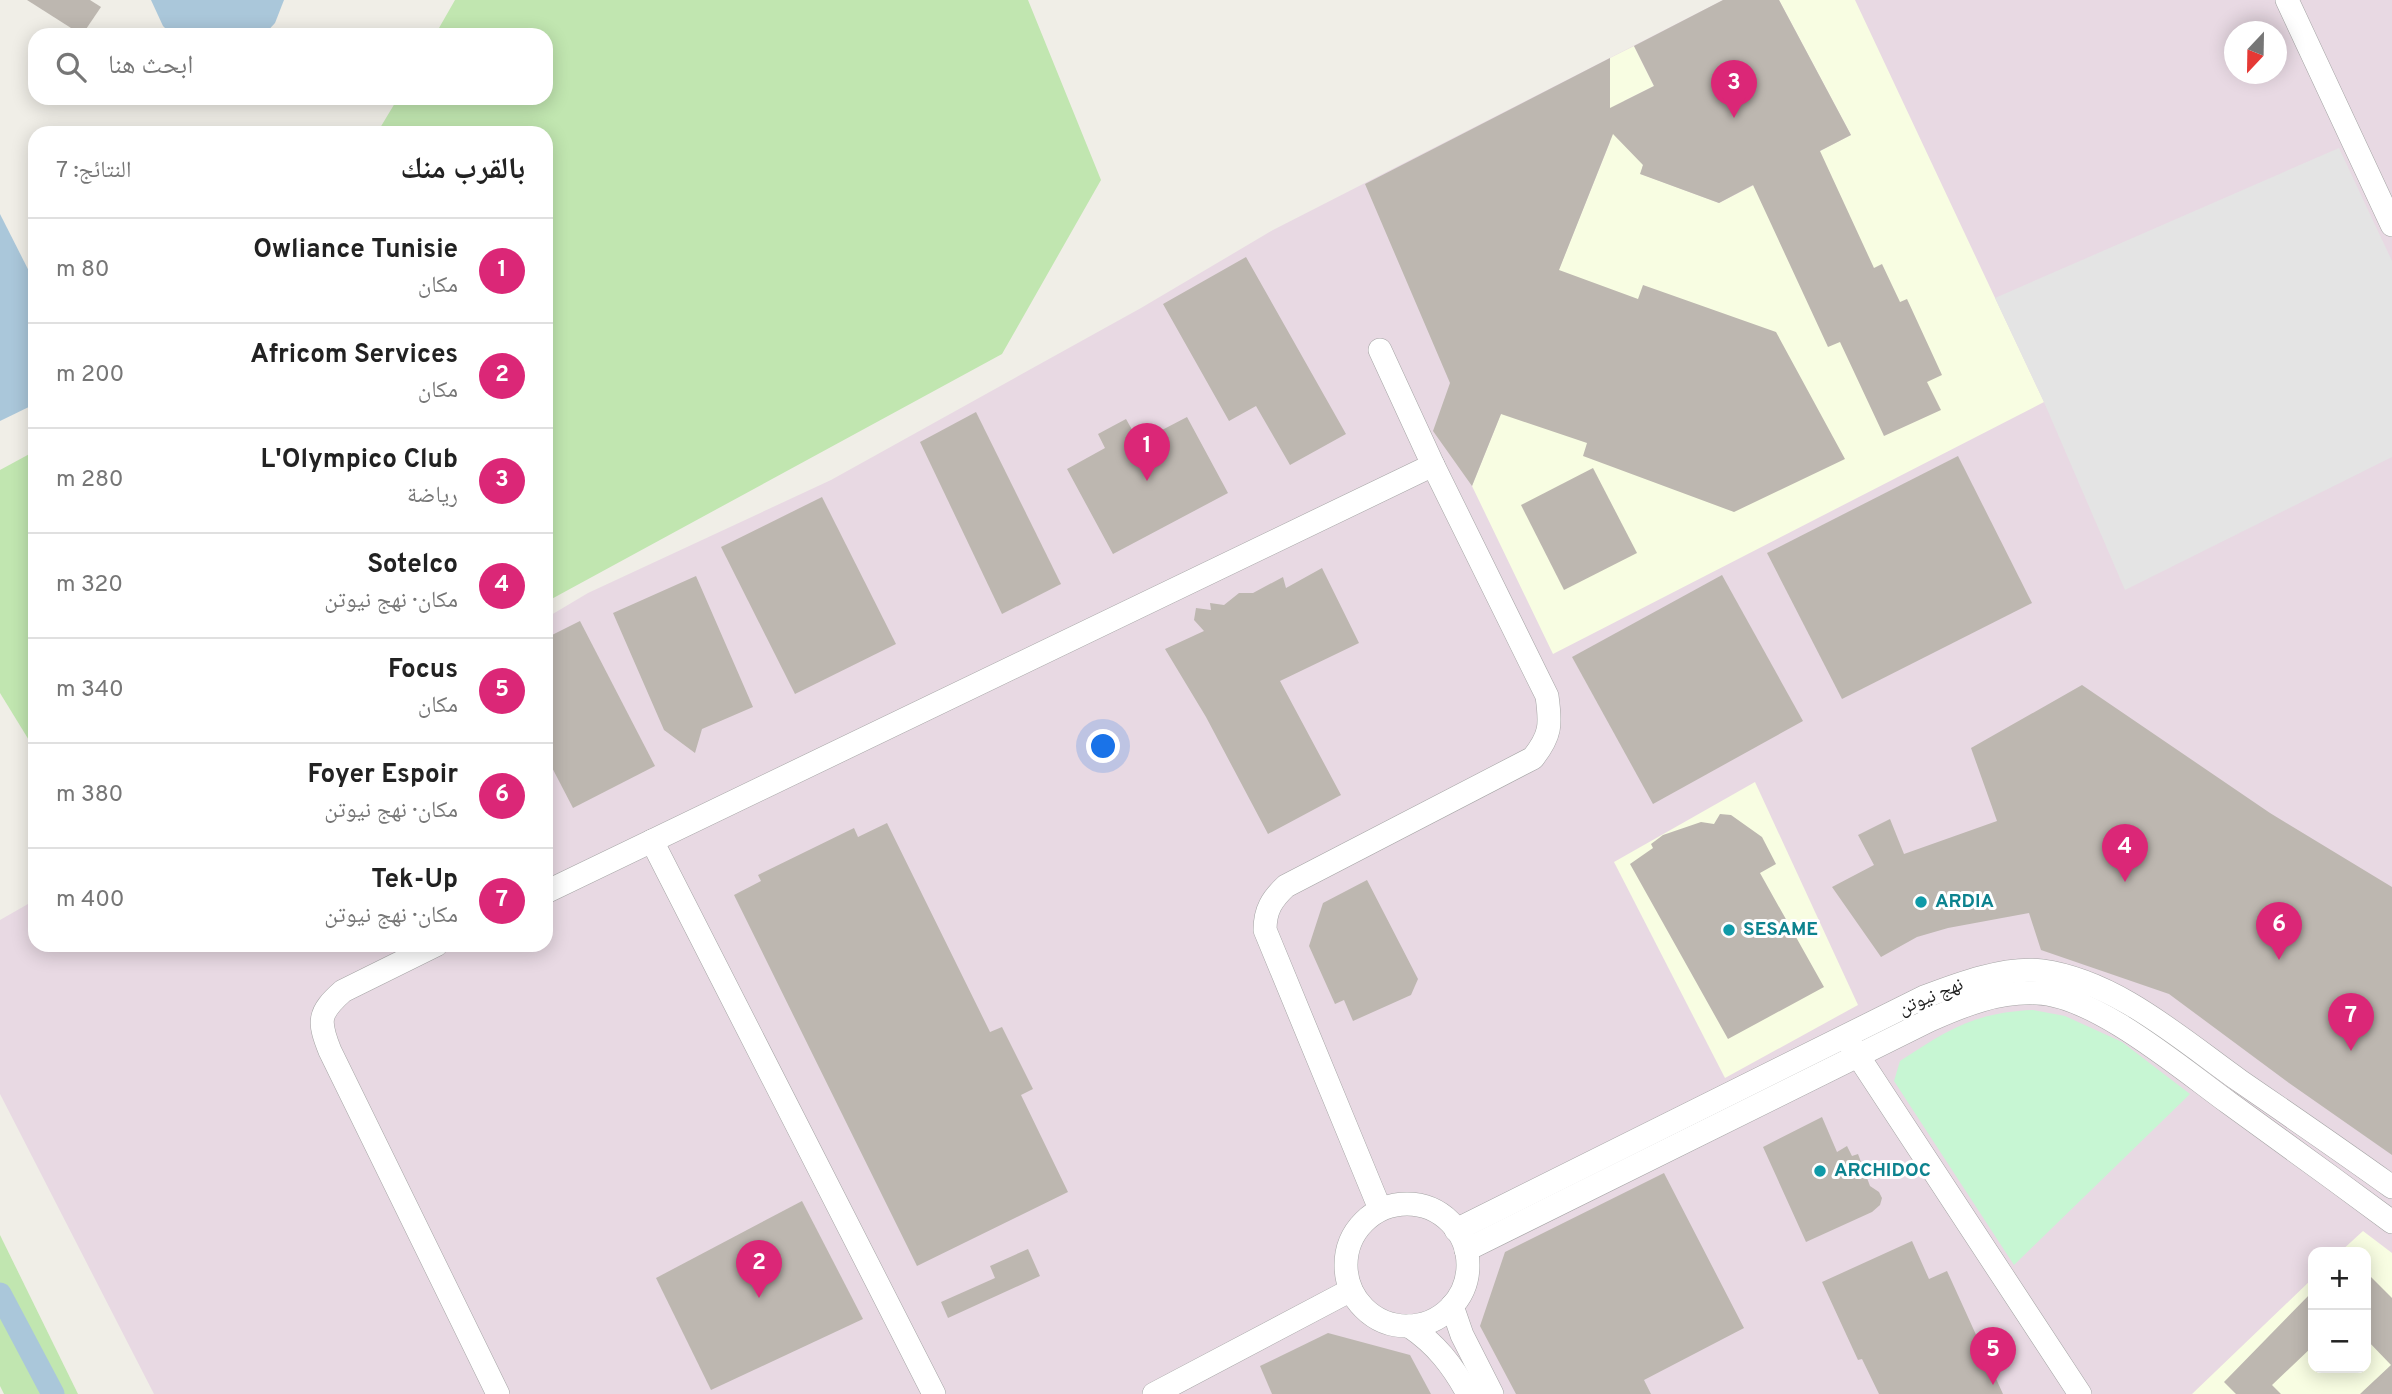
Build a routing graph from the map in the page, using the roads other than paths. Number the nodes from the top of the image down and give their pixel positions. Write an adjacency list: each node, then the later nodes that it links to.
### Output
1 (2287, 0): 2 (street)
2 (2392, 225)
3 (1380, 350): 4 (street)
4 (1433, 465): 5 (street); 11 (street)
5 (652, 841): 6 (street); 18 (street)
6 (553, 889)
7 (422, 952): 17 (street)
8 (2025, 983): 9 (street, نهج نيوتن); 10 (street, نهج نيوتن); 12 (street, نهج نيوتن)
9 (1851, 1046): 13 (street, نهج نيوتن); 22 (street)
10 (2392, 1187)
11 (1380, 1209): 13 (street); 14 (street)
12 (2392, 1222)
13 (1461, 1240): 15 (street)
14 (1351, 1290): 16 (street); 19 (street)
15 (1452, 1306): 16 (street); 21 (street)
16 (1409, 1326): 20 (street)
17 (498, 1394)
18 (934, 1394)
19 (1154, 1394)
20 (1468, 1394)
21 (1492, 1394)
22 (2080, 1394)

